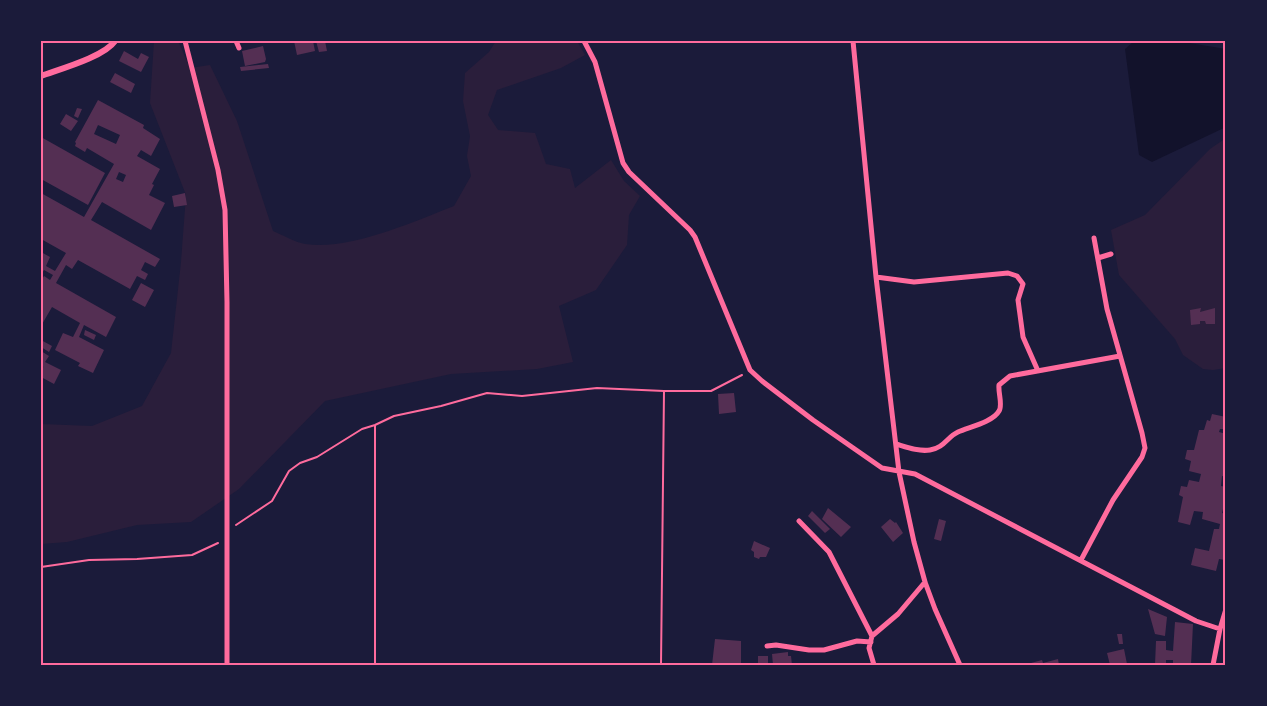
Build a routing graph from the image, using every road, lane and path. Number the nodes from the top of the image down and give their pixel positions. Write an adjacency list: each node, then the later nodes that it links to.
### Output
1 (114, 41): 7 (street)
2 (185, 41): 20 (street)
3 (236, 41): 6 (street)
4 (584, 41): 13 (street)
5 (853, 41): 11 (street)
6 (239, 48)
7 (41, 76)
8 (1094, 238): 10 (street)
9 (1111, 254): 10 (street)
10 (1098, 258): 12 (street)
11 (876, 277): 14 (street); 17 (street)
12 (1120, 356): 14 (street); 22 (street)
13 (750, 370): 15 (path); 18 (street)
14 (1038, 371): 17 (street)
15 (664, 391): 16 (path); 31 (path)
16 (376, 426): 20 (path); 30 (path)
17 (896, 444): 18 (street)
18 (899, 472): 22 (street); 24 (street)
19 (799, 521): 27 (street)
20 (226, 532): 21 (street)
21 (226, 539): 23 (path); 29 (street)
22 (1081, 560): 26 (street)
23 (41, 567)
24 (925, 582): 27 (street); 33 (street)
25 (1226, 609): 26 (street)
26 (1220, 629): 34 (street)
27 (871, 639): 28 (street); 32 (street)
28 (767, 646)
29 (227, 665)
30 (374, 665)
31 (661, 665)
32 (874, 665)
33 (960, 665)
34 (1213, 665)

